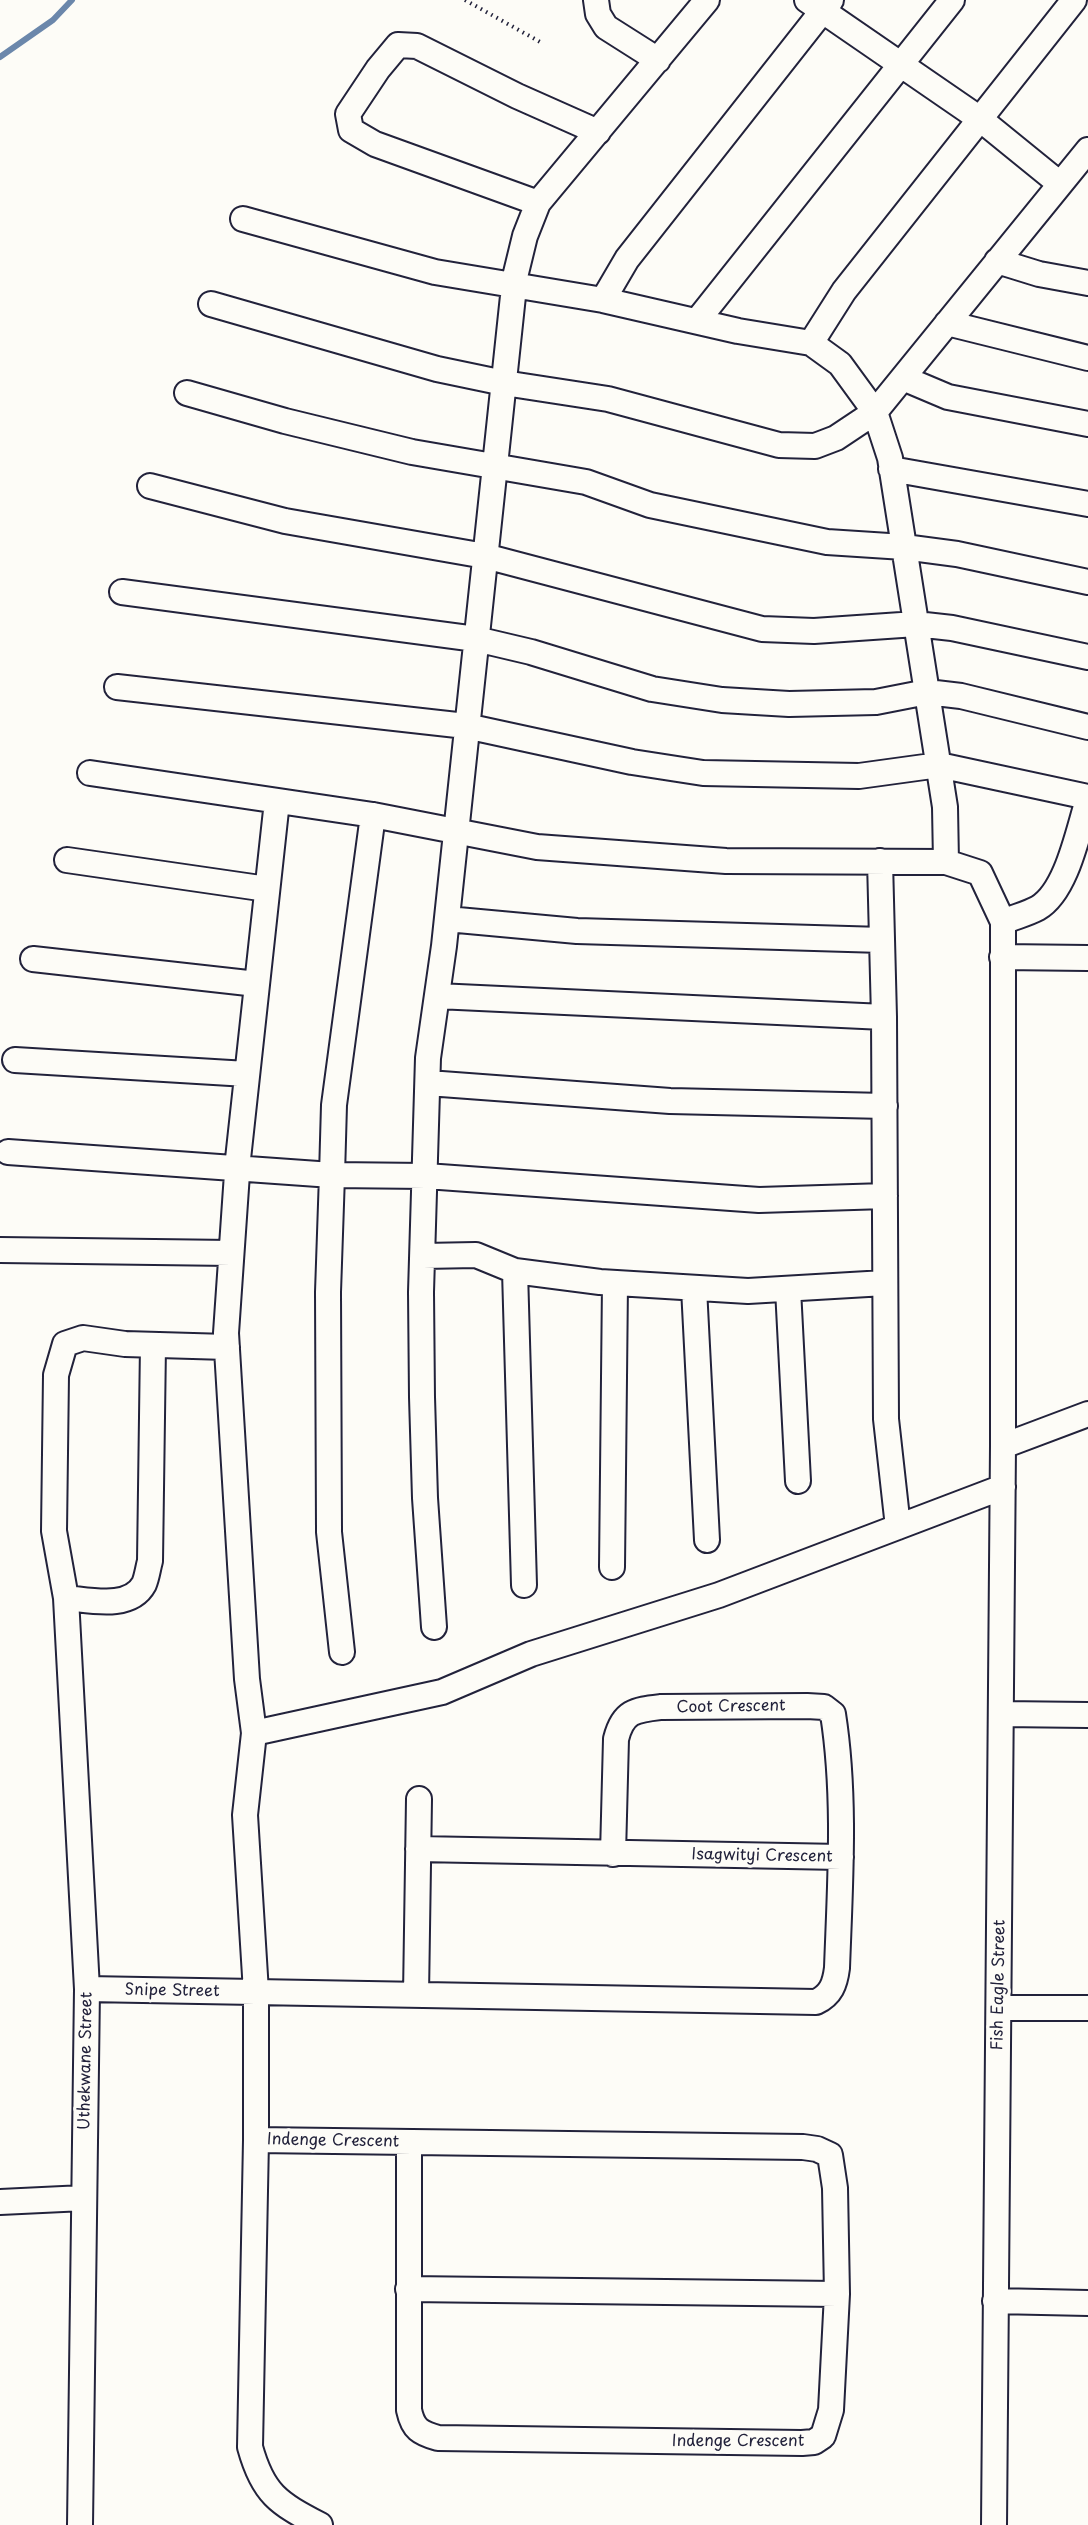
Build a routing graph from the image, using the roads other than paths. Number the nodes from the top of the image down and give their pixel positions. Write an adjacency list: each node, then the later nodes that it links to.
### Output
1 (596, 0): 6 (street)
2 (707, 0): 6 (street)
3 (952, 0): 7 (street)
4 (1074, 0): 8 (street)
5 (820, 4): 7 (street); 17 (street)
6 (658, 60): 9 (street)
7 (901, 64): 8 (street); 19 (street)
8 (980, 119): 11 (street); 21 (street)
9 (598, 132): 12 (street); 12 (street)
10 (1088, 150): 11 (street)
11 (1060, 184): 14 (street)
12 (538, 204): 16 (street)
13 (243, 219): 16 (street)
14 (997, 261): 15 (street); 20 (street)
15 (1088, 283)
16 (514, 287): 17 (street); 24 (street)
17 (603, 300): 19 (street)
18 (211, 304): 24 (street)
19 (697, 321): 21 (street)
20 (947, 323): 22 (street); 23 (street)
21 (811, 343): 26 (street)
22 (1088, 358)
23 (903, 378): 26 (street); 27 (street)
24 (504, 383): 26 (street); 28 (street)
25 (187, 393): 28 (street)
26 (875, 412): 29 (street)
27 (1088, 424)
28 (495, 465): 32 (street); 33 (street)
29 (891, 469): 31 (street); 32 (street)
30 (150, 486): 33 (street)
31 (1088, 504)
32 (904, 547): 34 (street); 36 (street)
33 (485, 556): 36 (street); 37 (street)
34 (1088, 582)
35 (122, 592): 37 (street)
36 (916, 624): 38 (street); 40 (street)
37 (476, 639): 40 (street); 41 (street)
38 (1088, 657)
39 (117, 687): 41 (street)
40 (927, 692): 42 (street); 43 (street)
41 (466, 726): 43 (street); 48 (street)
42 (1088, 727)
43 (939, 765): 45 (street); 51 (street)
44 (90, 773): 46 (street)
45 (1088, 798): 54 (street)
46 (277, 801): 47 (street); 52 (street)
47 (373, 815): 48 (street); 68 (street)
48 (455, 830): 50 (street); 53 (street)
49 (67, 860): 52 (street)
50 (880, 861): 51 (street); 55 (street)
51 (946, 862): 54 (street)
52 (267, 889): 59 (street)
53 (447, 919): 55 (street); 60 (street)
54 (1003, 922): 56 (street, Fish Eagle Street)
55 (882, 940): 61 (street)
56 (1002, 957): 57 (street); 82 (street, Fish Eagle Street)
57 (1088, 958)
58 (33, 959): 59 (street)
59 (257, 984): 63 (street)
60 (437, 996): 61 (street); 64 (street)
61 (884, 1017): 65 (street)
62 (15, 1060): 63 (street)
63 (247, 1074): 67 (street)
64 (428, 1083): 65 (street); 69 (street)
65 (885, 1106): 70 (street)
66 (8, 1152): 67 (street)
67 (237, 1169): 68 (street); 72 (street)
68 (332, 1174): 69 (street); 91 (street)
69 (426, 1176): 70 (street); 73 (street)
70 (885, 1196): 76 (street)
71 (0, 1250): 72 (street)
72 (231, 1253): 80 (street)
73 (423, 1256): 74 (street); 90 (street)
74 (515, 1271): 75 (street); 88 (street)
75 (615, 1283): 77 (street); 87 (street)
76 (885, 1283): 78 (street); 85 (street)
77 (694, 1288): 78 (street); 86 (street)
78 (788, 1289): 83 (street)
79 (153, 1345): 80 (street); 89 (street); 89 (street, Uthekwane Street)
80 (227, 1347): 94 (street)
81 (1088, 1414): 82 (street)
82 (1003, 1446): 84 (street, Fish Eagle Street)
83 (798, 1481)
84 (1003, 1487): 85 (street); 92 (street, Fish Eagle Street)
85 (898, 1527): 94 (street)
86 (707, 1540)
87 (612, 1567)
88 (524, 1585)
89 (66, 1599): 99 (street, Uthekwane Street)
90 (434, 1627)
91 (342, 1652)
92 (1002, 1714): 93 (street); 102 (street, Fish Eagle Street)
93 (1088, 1715)
94 (254, 1733): 100 (street)
95 (419, 1799): 96 (street)
96 (418, 1849): 97 (street, Isagwityi Crescent); 101 (street)
97 (614, 1854): 98 (street, Isagwityi Crescent); 98 (street, Coot Crescent)
98 (841, 1857): 101 (street, Isagwityi Crescent)
99 (87, 1989): 100 (street, Snipe Street); 106 (street, Uthekwane Street)
100 (256, 1992): 101 (street, Isagwityi Crescent); 104 (street)
101 (416, 1995)
102 (999, 2008): 103 (street); 110 (street, Fish Eagle Street)
103 (1088, 2008)
104 (256, 2140): 105 (street, Indenge Crescent); 113 (street)
105 (410, 2142): 108 (street, Indenge Crescent); 109 (street, Indenge Crescent)
106 (84, 2198): 107 (street); 112 (street, Uthekwane Street)
107 (0, 2202)
108 (408, 2289): 109 (street); 109 (street, Indenge Crescent)
109 (837, 2294)
110 (995, 2301): 111 (street); 114 (street, Fish Eagle Street)
111 (1088, 2303)
112 (80, 2525)
113 (320, 2525)
114 (994, 2525)

